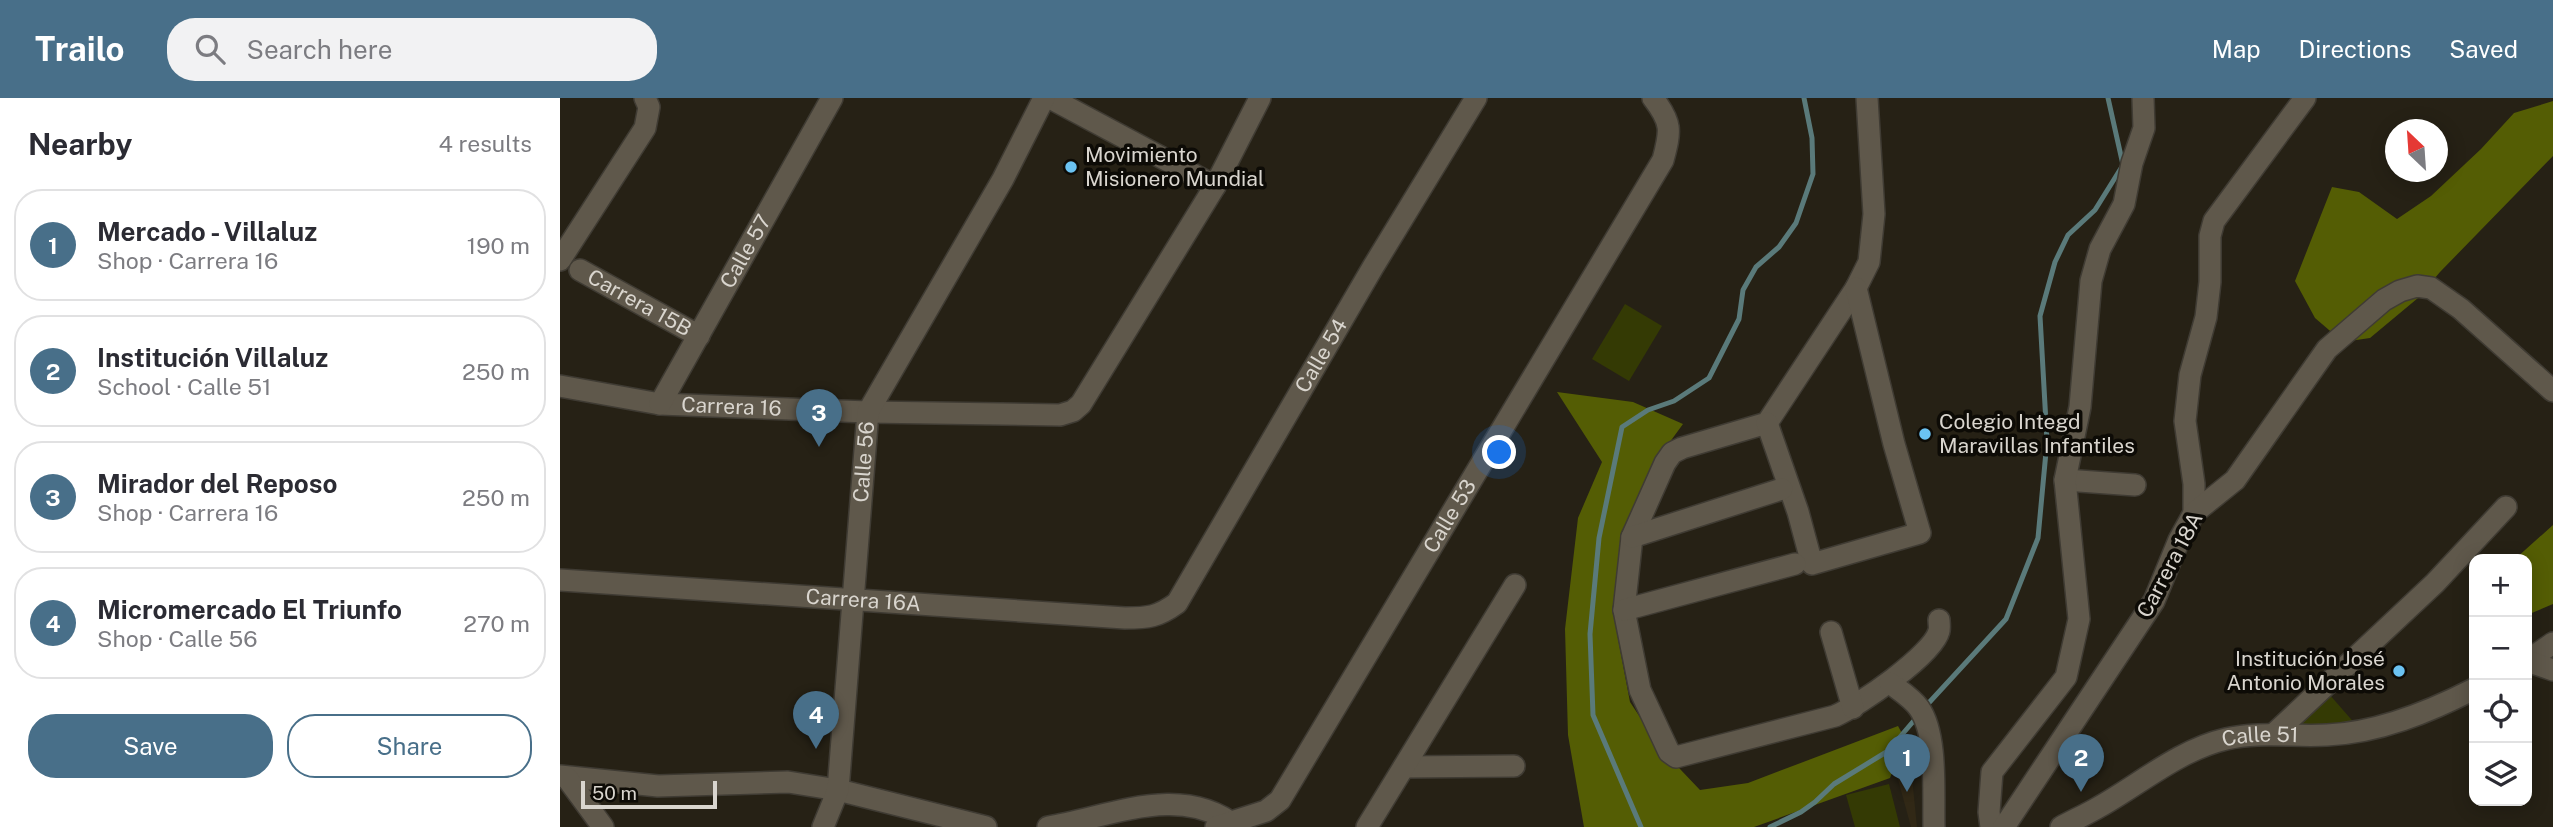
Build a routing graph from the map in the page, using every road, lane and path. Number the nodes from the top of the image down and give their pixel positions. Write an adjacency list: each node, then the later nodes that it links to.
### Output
1 (645, 98): 12 (street)
2 (832, 98): 15 (street, Calle 57)
3 (1044, 98): 19 (street, Calle 56)
4 (1050, 98): 11 (street)
5 (1260, 98): 11 (street)
6 (1476, 98): 32 (street, Calle 54)
7 (1653, 98): 48 (street, Calle 53)
8 (1867, 98): 14 (street)
9 (2143, 98): 21 (street)
10 (2305, 98): 25 (street)
11 (1215, 186): 19 (street, Carrera 16)
12 (560, 260)
13 (580, 270): 15 (street, Carrera 15B)
14 (1856, 288): 20 (street); 27 (street)
15 (699, 335): 18 (street, Calle 57)
16 (560, 386): 18 (street, Carrera 16)
17 (2553, 391): 25 (street, Carrera 18A)
18 (660, 404): 19 (street, Carrera 16)
19 (868, 412): 30 (street, Calle 56)
20 (1767, 423): 26 (street); 27 (street)
21 (2065, 480): 22 (street); 55 (street)
22 (2135, 485)
23 (1782, 489): 26 (street)
24 (2506, 507): 42 (street)
25 (2194, 513): 56 (street, Carrera 18A)
26 (1632, 537): 31 (street)
27 (1803, 564): 31 (street)
28 (560, 580): 30 (street, Carrera 16A)
29 (1515, 585): 44 (street)
30 (853, 601): 32 (street, Carrera 16A); 46 (street, Calle 56)
31 (1624, 610): 41 (street)
32 (1165, 611)
33 (1939, 620): 39 (street)
34 (1831, 632): 41 (street)
35 (2553, 643): 36 (street)
36 (2532, 658)
37 (2532, 663): 38 (street)
38 (2553, 670)
39 (1890, 682): 41 (street); 54 (street)
40 (2469, 691): 42 (street, Calle 51)
41 (1853, 708)
42 (2275, 733): 57 (street, Calle 51)
43 (1514, 766): 44 (street)
44 (1404, 767): 53 (street)
45 (564, 777): 46 (street); 49 (street)
46 (838, 790): 47 (street); 50 (street, Calle 56)
47 (946, 822): 51 (street)
48 (1228, 825): 52 (street)
49 (603, 827)
50 (823, 827)
51 (986, 827)
52 (1048, 827)
53 (1367, 827)
54 (1934, 827)
55 (1991, 827)
56 (2004, 827)
57 (2061, 827)

